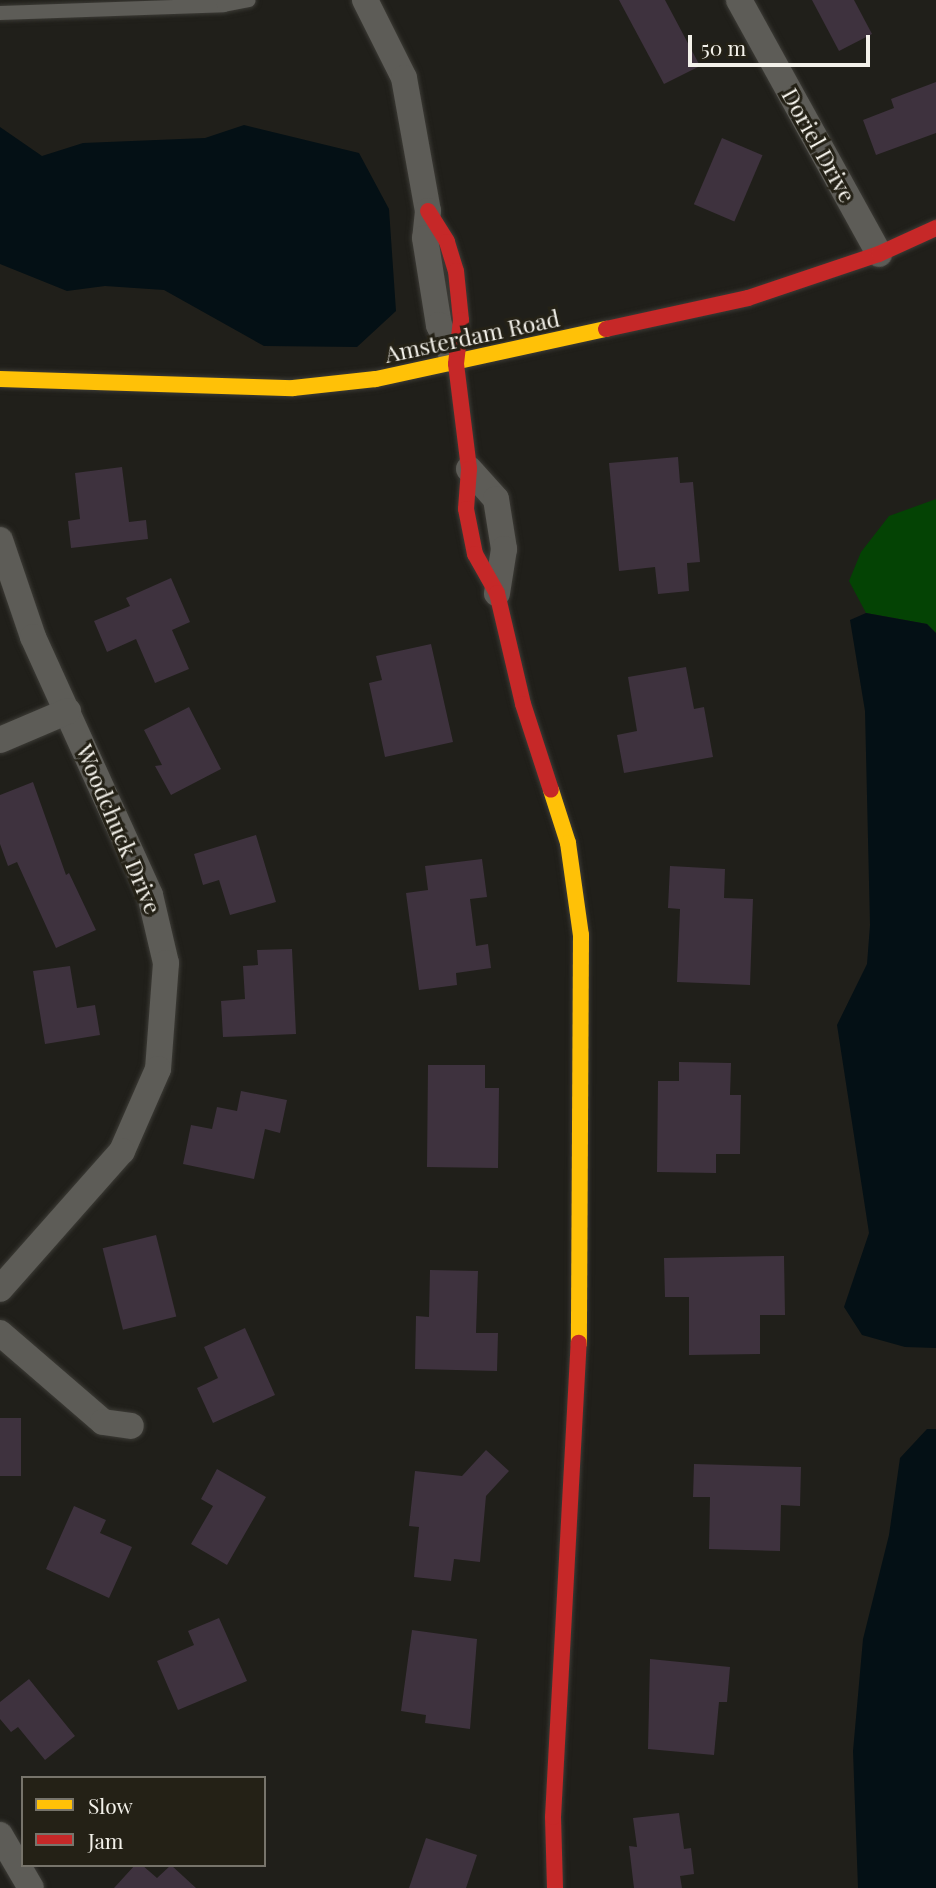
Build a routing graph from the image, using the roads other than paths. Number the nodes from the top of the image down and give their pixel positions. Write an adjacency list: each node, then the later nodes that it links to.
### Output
1 (249, 0): 4 (lane)
2 (365, 0): 7 (street)
3 (739, 0): 6 (street, Doriel Drive)
4 (0, 13)
5 (936, 228): 6 (street, Amsterdam Road)
6 (879, 254): 7 (street, Amsterdam Road)
7 (456, 364): 8 (street, Amsterdam Road); 9 (street)
8 (0, 379)
9 (469, 469): 11 (street)
10 (0, 540): 12 (street, Woodchuck Drive)
11 (497, 593): 19 (street)
12 (68, 712): 13 (street); 14 (street, Woodchuck Drive)
13 (0, 740)
14 (0, 1289)
15 (0, 1333): 16 (street)
16 (131, 1426)
17 (0, 1835): 18 (street)
18 (32, 1888)
19 (555, 1888)

